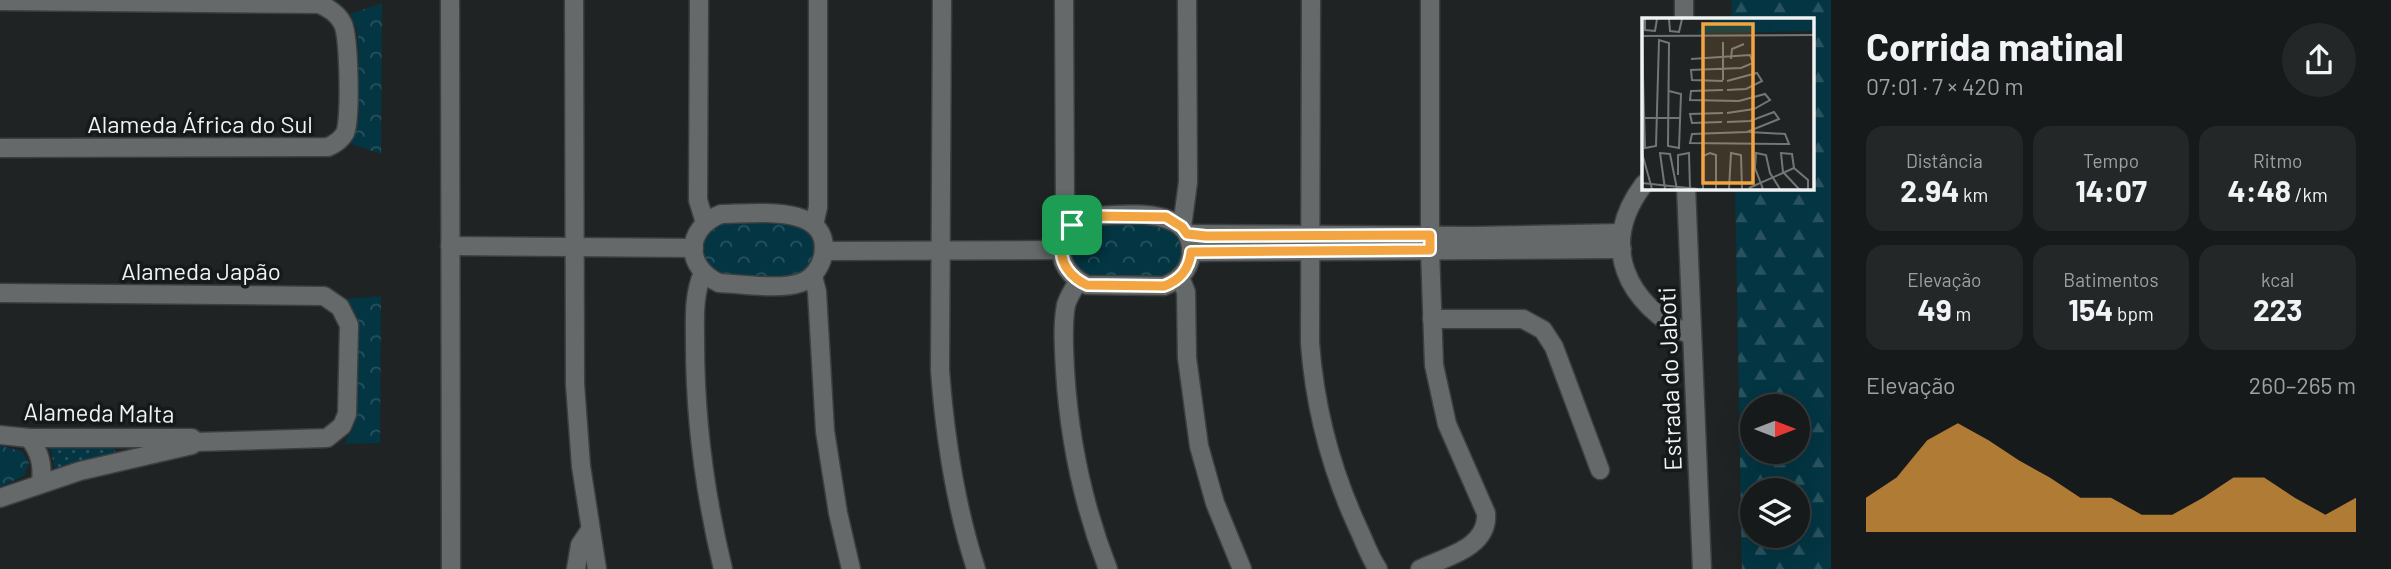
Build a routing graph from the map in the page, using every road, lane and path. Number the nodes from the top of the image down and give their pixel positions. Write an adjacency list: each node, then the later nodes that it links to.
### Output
1 (450, 0): 23 (street)
2 (574, 0): 24 (street)
3 (699, 0): 16 (street)
4 (818, 0): 17 (street)
5 (942, 0): 26 (street)
6 (1064, 0): 18 (street)
7 (1187, 0): 19 (street)
8 (1311, 0): 22 (street)
9 (1430, 0): 21 (street)
10 (1684, 0): 12 (street)
11 (0, 1): 13 (street, Alameda África do Sul)
12 (1684, 18)
13 (0, 148)
14 (1642, 187): 20 (street)
15 (1686, 189): 36 (street, Estrada do Jaboti)
16 (705, 223): 17 (street); 25 (street)
17 (814, 225): 28 (street)
18 (1072, 225): 19 (street); 27 (street)
19 (1184, 230): 22 (street); 29 (street)
20 (1622, 241): 21 (street); 36 (street)
21 (1430, 243): 22 (street); 35 (street)
22 (1310, 244): 29 (street); 53 (street)
23 (450, 246): 24 (street); 45 (street)
24 (574, 247): 25 (street); 44 (street)
25 (694, 248): 30 (street)
26 (941, 250): 27 (street); 28 (street); 50 (street)
27 (1061, 250): 33 (street)
28 (824, 251): 31 (street)
29 (1191, 252): 32 (street)
30 (703, 273): 31 (street); 48 (street)
31 (813, 276): 49 (street)
32 (1180, 277): 33 (street); 52 (street)
33 (1078, 281): 51 (street)
34 (0, 293): 37 (street, Alameda Japão)
35 (1432, 318): 41 (street); 54 (street)
36 (1690, 335): 55 (street, Estrada do Jaboti)
37 (348, 362): 40 (street, Alameda Malta)
38 (0, 435): 39 (street, Alameda Malta)
39 (29, 438): 40 (street, Alameda Malta); 42 (street)
40 (196, 442): 42 (street, Alameda Malta)
41 (1600, 470)
42 (41, 483): 43 (street, Alameda Malta)
43 (0, 498)
44 (590, 530): 46 (street); 47 (street)
45 (451, 569)
46 (576, 569)
47 (597, 569)
48 (723, 569)
49 (851, 569)
50 (976, 569)
51 (1108, 569)
52 (1242, 569)
53 (1378, 569)
54 (1420, 569)
55 (1702, 569)

